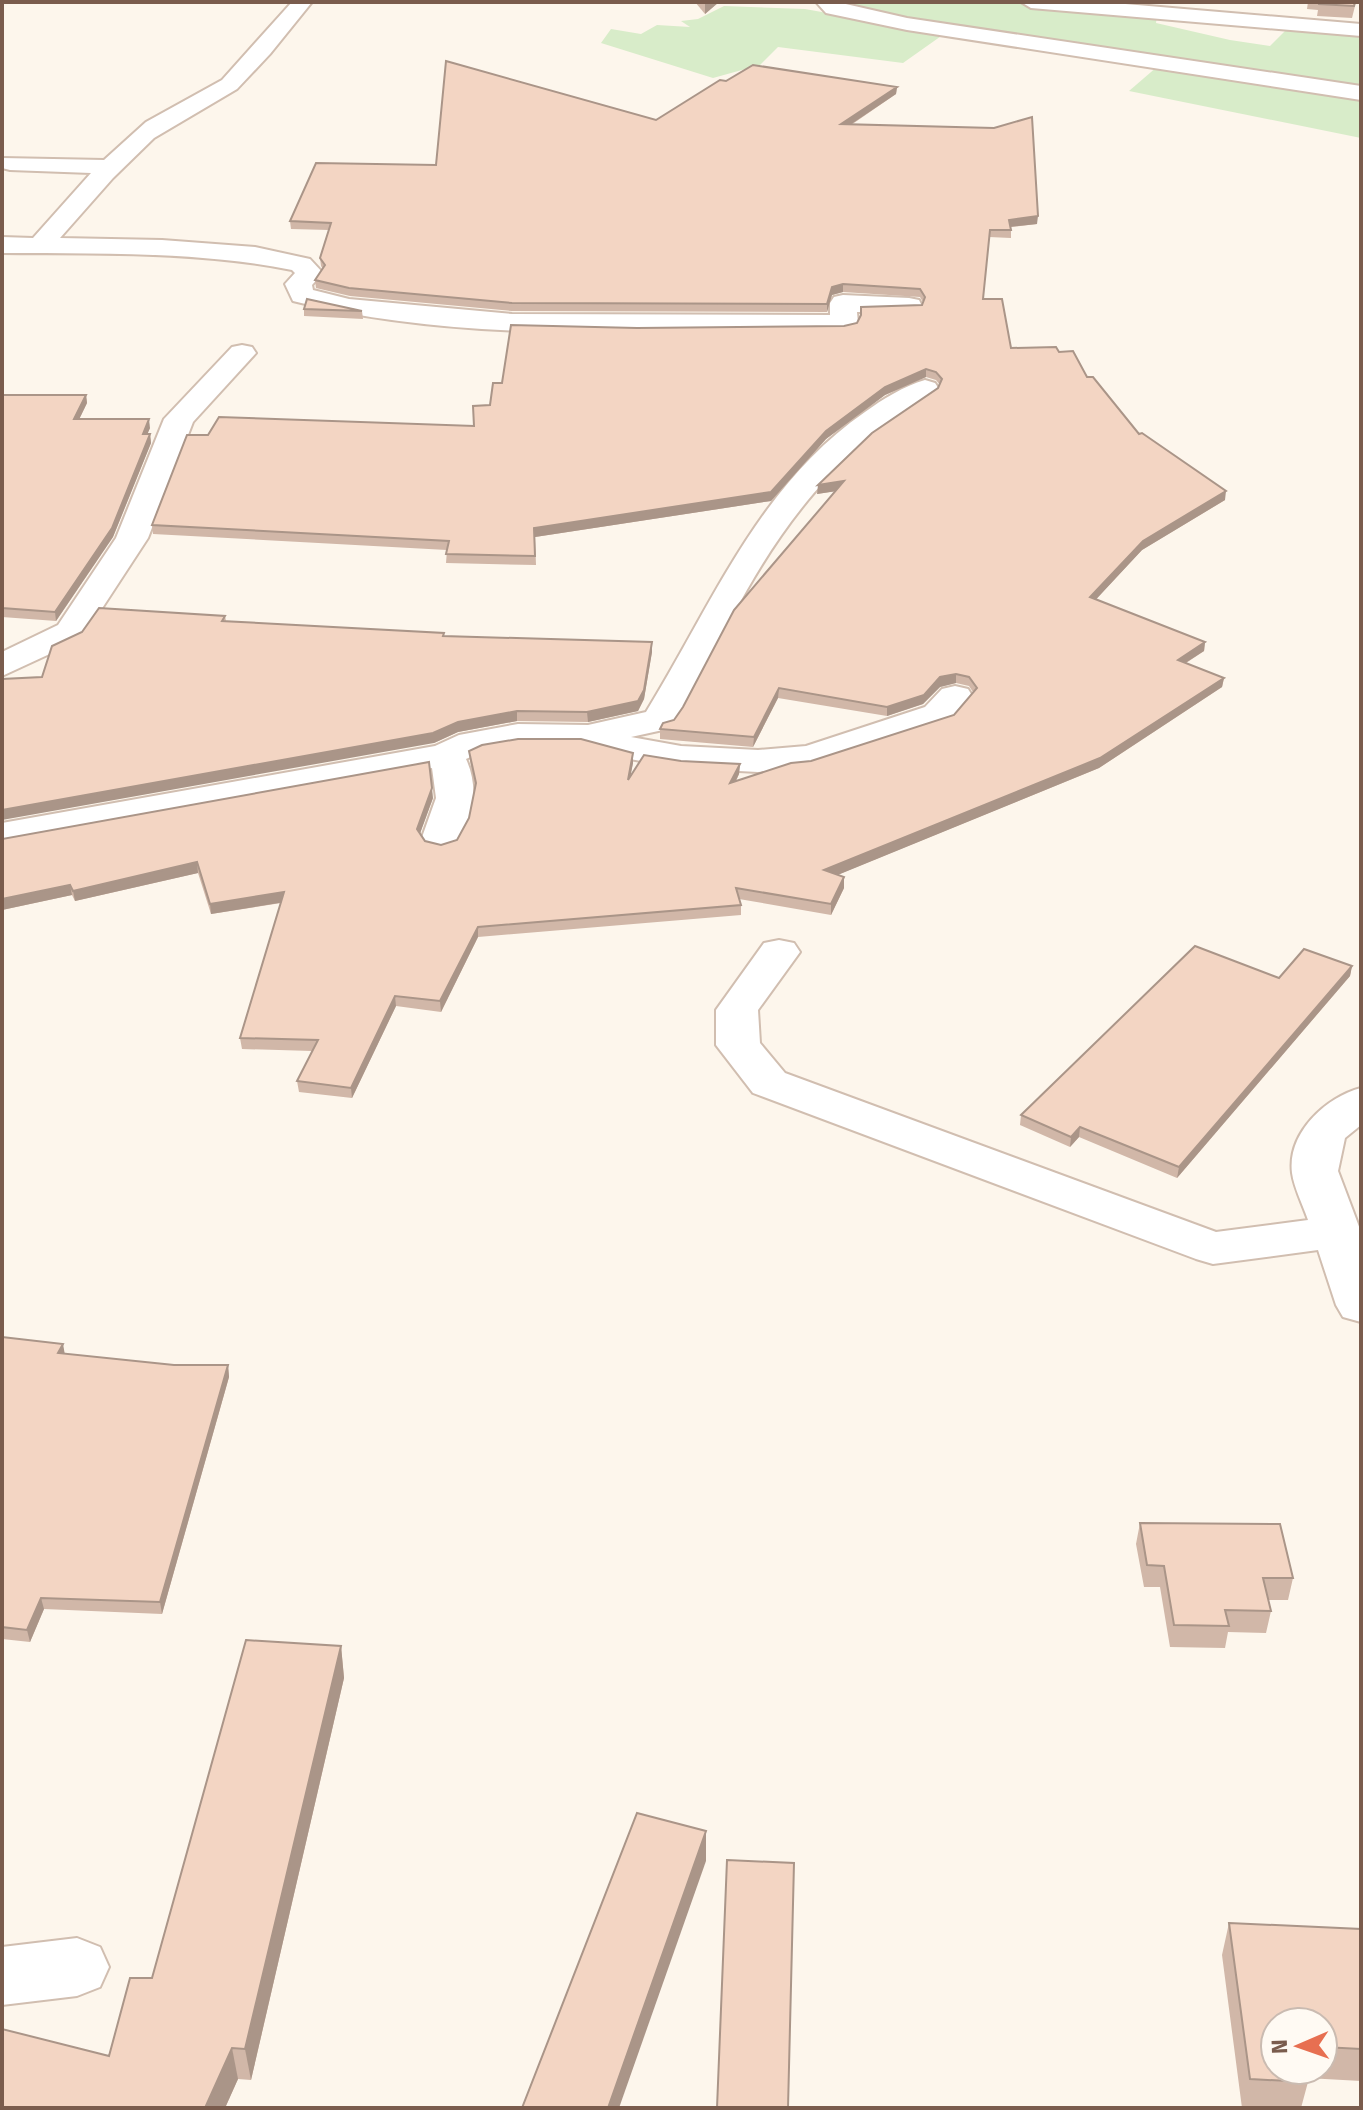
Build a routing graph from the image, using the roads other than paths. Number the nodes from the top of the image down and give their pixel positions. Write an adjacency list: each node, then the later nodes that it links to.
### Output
1 (302, 2): 7 (street)
2 (826, 2): 5 (street)
3 (1031, 2): 4 (street)
4 (1361, 30)
5 (1361, 93)
6 (10, 163): 7 (street)
7 (110, 167): 8 (street)
8 (41, 244): 9 (street); 10 (street)
9 (2, 245)
10 (909, 306)
11 (242, 353): 13 (street)
12 (925, 389): 15 (street)
13 (2, 665)
14 (955, 697): 15 (street)
15 (584, 735): 16 (street)
16 (445, 755): 17 (street); 18 (street)
17 (2, 835)
18 (441, 840)
19 (779, 952): 21 (street)
20 (1361, 1102): 21 (street)
21 (1337, 1232): 22 (street)
22 (1361, 1305)
23 (77, 1967): 24 (street)
24 (2, 1976)

